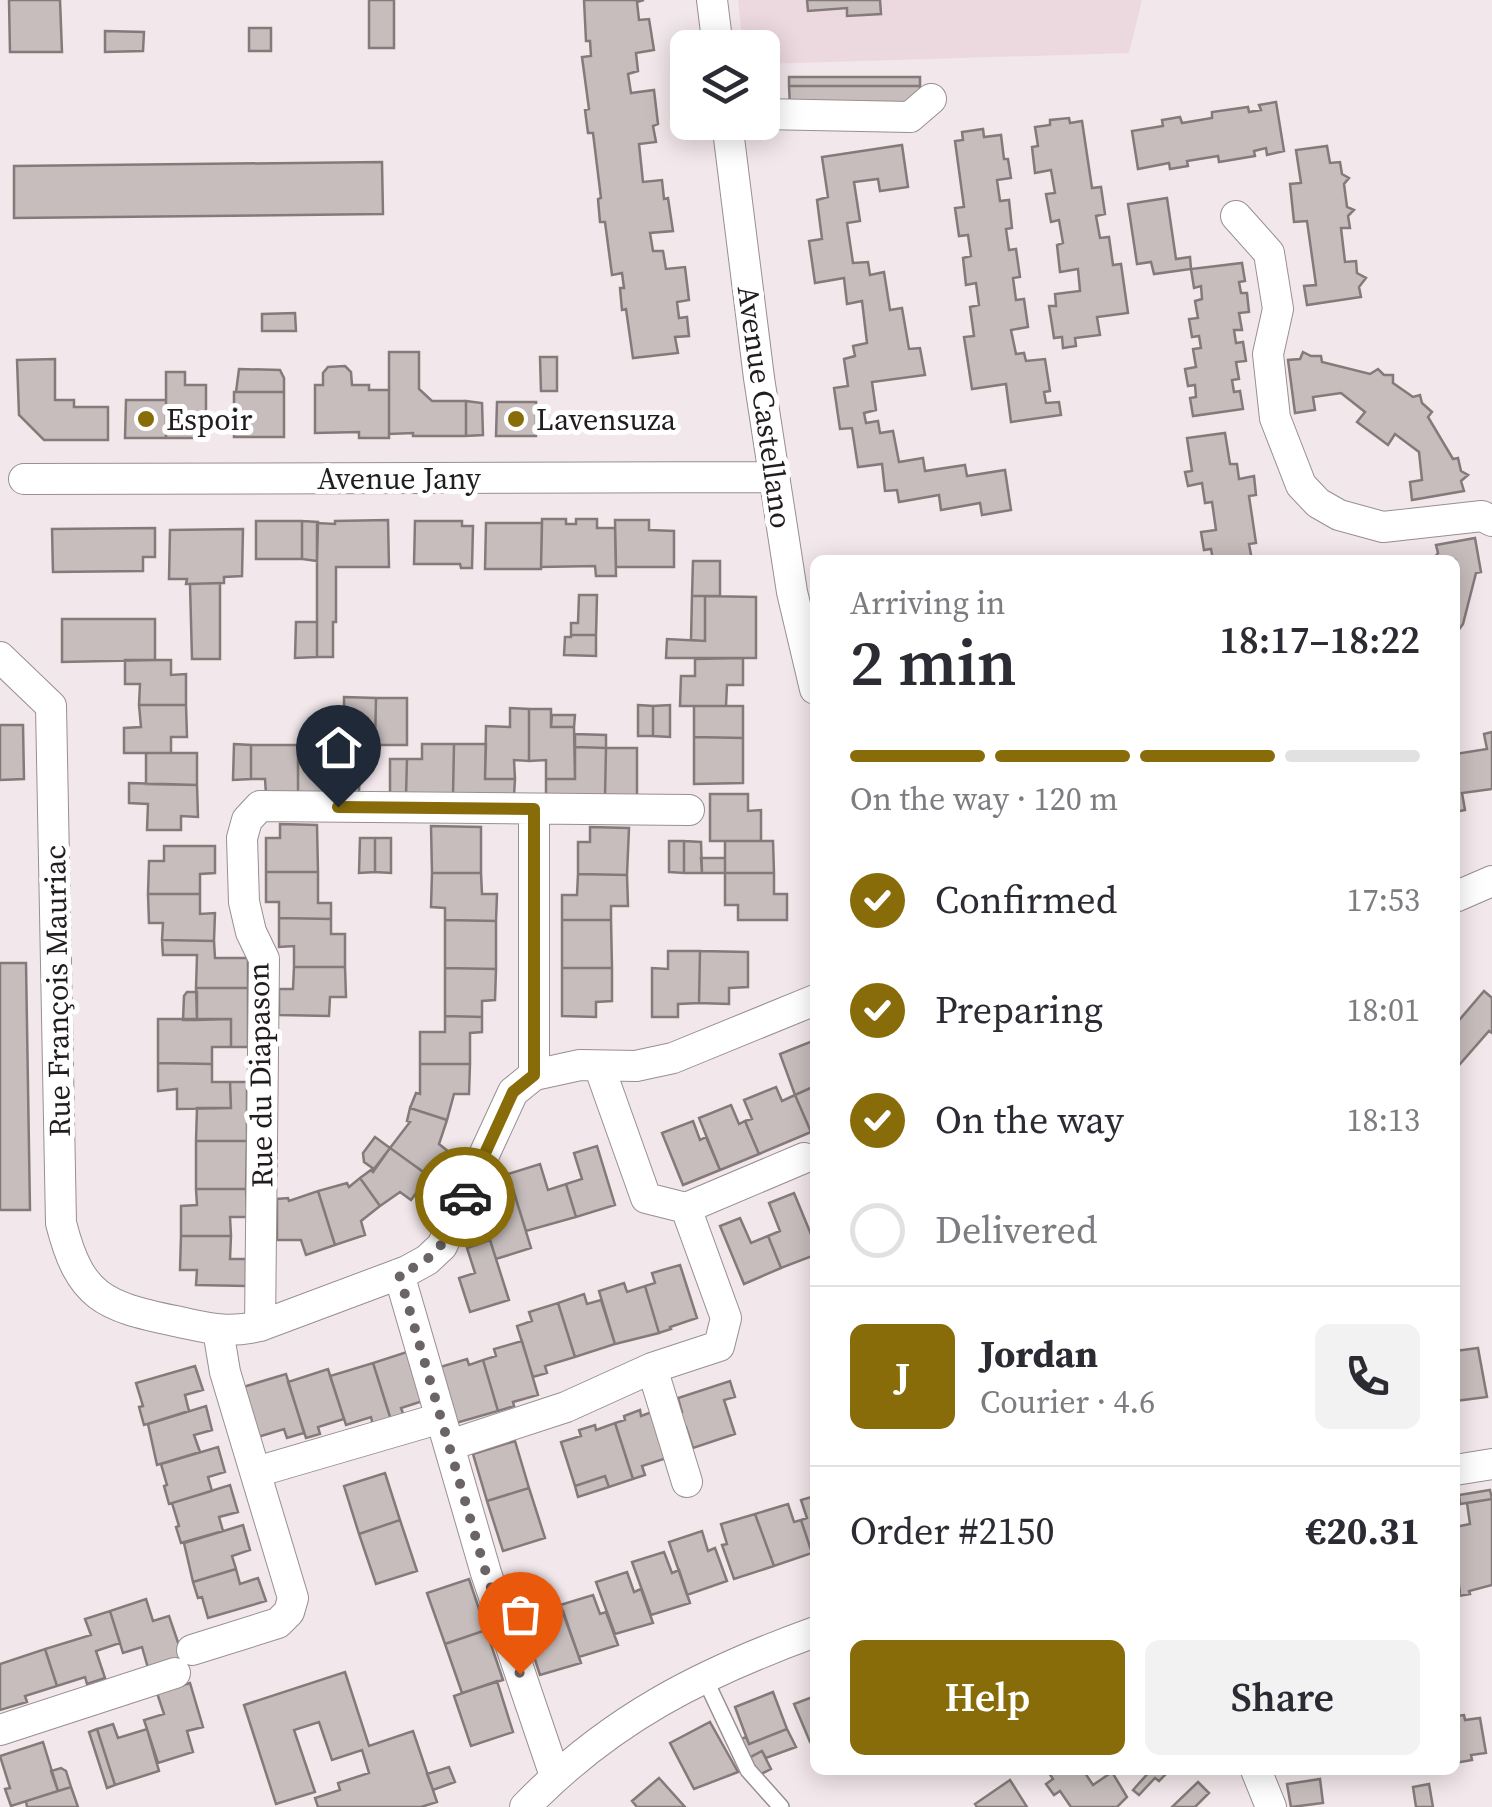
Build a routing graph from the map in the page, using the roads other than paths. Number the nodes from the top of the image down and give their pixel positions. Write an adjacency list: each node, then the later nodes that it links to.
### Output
1 (712, 0): 2 (street)
2 (716, 30)
3 (920, 108): 4 (street)
4 (780, 113)
5 (729, 140): 7 (street, Avenue Castellano)
6 (1236, 216): 9 (street)
7 (774, 476): 8 (street, Avenue Jany); 11 (street, Avenue Castellano)
8 (24, 479)
9 (1492, 522)
10 (0, 657): 23 (street, Rue François Mauriac)
11 (810, 668)
12 (534, 809): 13 (street, Rue du Diapason); 18 (street); 22 (street, Rue du Diapason)
13 (689, 810)
14 (1492, 881): 15 (street)
15 (1460, 895)
16 (810, 1002): 17 (street)
17 (599, 1066): 18 (street); 20 (street)
18 (534, 1075): 21 (street, Rue François Mauriac)
19 (804, 1158): 20 (street)
20 (686, 1208): 24 (street)
21 (399, 1274): 22 (street, Rue François Mauriac); 25 (street)
22 (260, 1326): 23 (street, Rue François Mauriac)
23 (218, 1330): 28 (street)
24 (652, 1368): 25 (street); 29 (street)
25 (446, 1432): 28 (street); 34 (street)
26 (1492, 1464): 27 (street)
27 (1460, 1469)
28 (256, 1472): 32 (street)
29 (687, 1482)
30 (810, 1634): 31 (street)
31 (704, 1677): 34 (street); 36 (lane)
32 (0, 1730)
33 (1258, 1775): 37 (street)
34 (555, 1776): 35 (street)
35 (525, 1807)
36 (781, 1807)
37 (1271, 1807)

